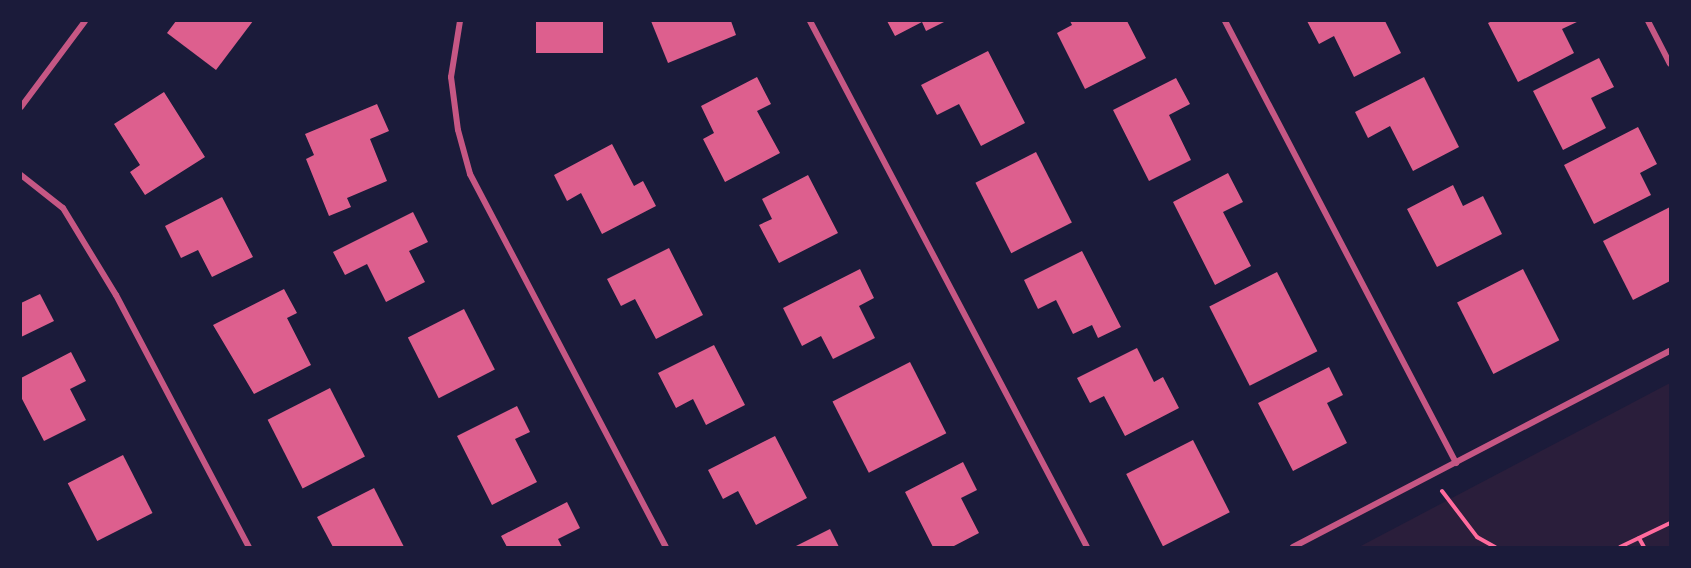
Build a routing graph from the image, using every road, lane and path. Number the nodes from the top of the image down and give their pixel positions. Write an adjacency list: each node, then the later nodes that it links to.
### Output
1 (85, 21): 7 (street)
2 (460, 21): 15 (street)
3 (810, 21): 16 (street)
4 (1225, 21): 10 (street)
5 (1648, 21): 6 (street)
6 (1670, 64)
7 (21, 107)
8 (21, 175): 14 (street)
9 (1670, 351): 10 (street)
10 (1456, 463): 11 (street)
11 (1432, 475): 17 (street); 18 (path)
12 (1670, 523): 13 (path)
13 (1639, 538): 19 (path); 20 (path)
14 (249, 547)
15 (666, 547)
16 (1087, 547)
17 (1293, 547)
18 (1495, 547)
19 (1620, 547)
20 (1644, 547)

